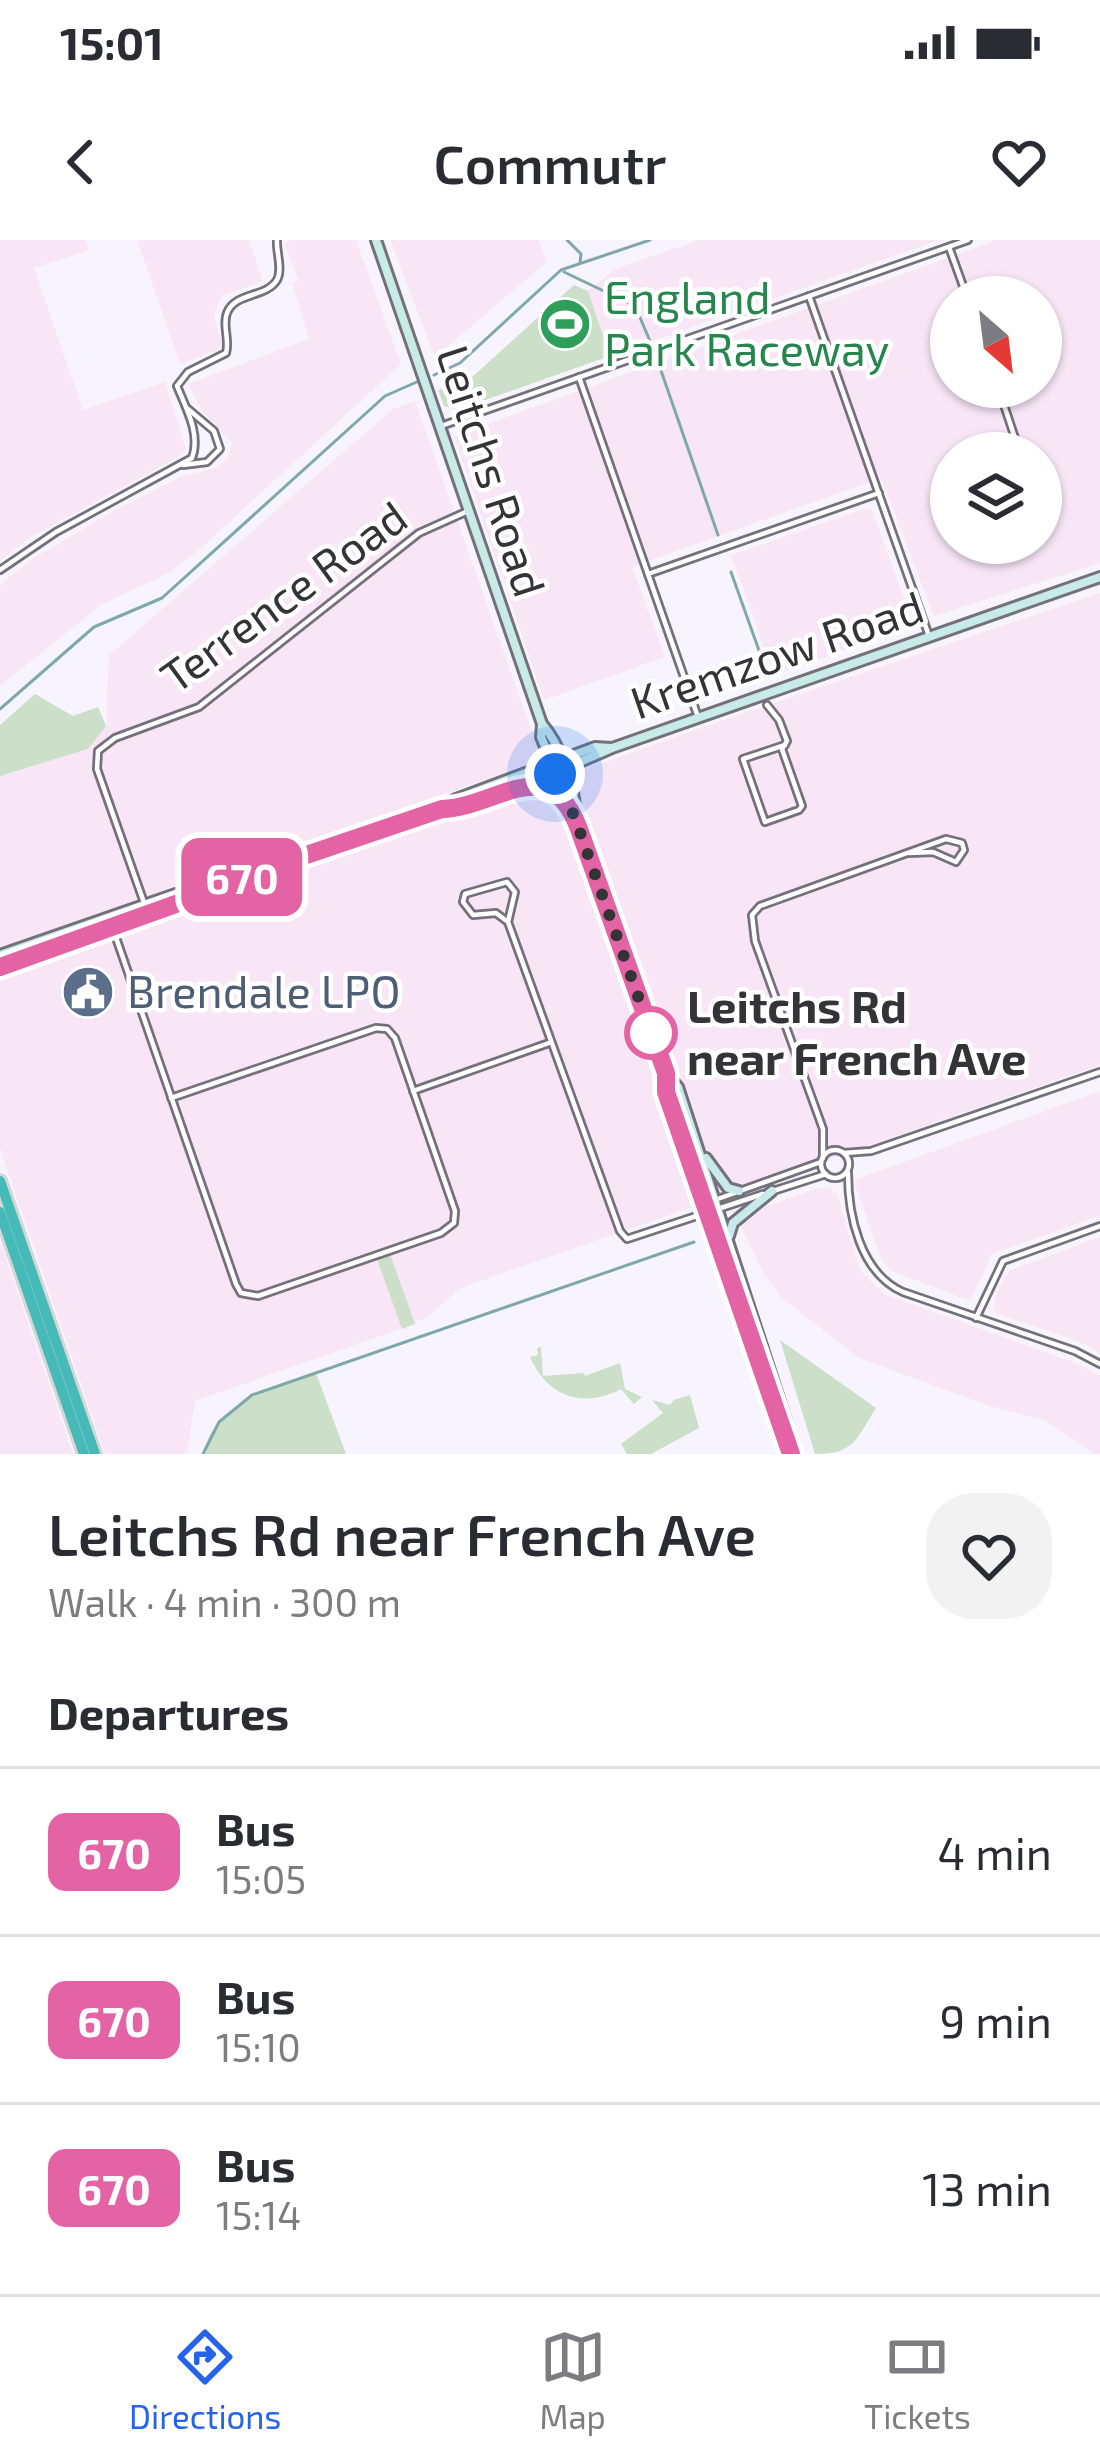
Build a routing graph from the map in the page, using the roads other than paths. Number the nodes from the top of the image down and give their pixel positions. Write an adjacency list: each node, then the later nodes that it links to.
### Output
1 (277, 240): 8 (street)
2 (376, 240): 9 (street, Leitchs Road)
3 (968, 240): 4 (street)
4 (949, 247): 5 (street); 6 (street)
5 (959, 276)
6 (809, 296): 7 (street); 13 (street)
7 (578, 377): 9 (street); 16 (street)
8 (184, 404): 10 (street); 11 (street)
9 (441, 426): 14 (street, Leitchs Road)
10 (214, 431): 11 (street); 12 (street)
11 (195, 436): 12 (street)
12 (181, 466): 15 (street)
13 (879, 493): 16 (street); 18 (street)
14 (468, 511): 22 (street, Leitchs Road); 28 (street, Terrence Road)
15 (0, 570)
16 (648, 574): 20 (street)
17 (1100, 577): 18 (street, Kremzow Road)
18 (929, 637): 20 (street, Kremzow Road)
19 (767, 705): 21 (street)
20 (698, 718): 22 (street, Kremzow Road)
21 (785, 745): 21 (street)
22 (558, 767): 23 (street, Kremzow Road); 24 (street, Leitchs Road); 25 (street, Kremzow Road); 26 (street, Leitchs Road)
23 (529, 784): 24 (street); 25 (street, Kremzow Road)
24 (567, 808): 26 (street, Leitchs Road)
25 (442, 809): 28 (street, Kremzow Road)
26 (575, 818): 35 (street, Leitchs Road)
27 (909, 853): 27 (street); 39 (street)
28 (146, 910): 29 (street, Kremzow Road)
29 (110, 922): 31 (street, Kremzow Road); 32 (street, Kremzow Road); 37 (street)
30 (508, 922): 30 (street); 33 (street)
31 (0, 956)
32 (0, 967)
33 (550, 1043): 36 (street); 50 (street)
34 (1100, 1072): 40 (street)
35 (666, 1073): 38 (street, Leitchs Road); 50 (street, Leitchs Road)
36 (413, 1091): 37 (street); 37 (street)
37 (171, 1098)
38 (690, 1125): 46 (street); 49 (street, Leitchs Road)
39 (823, 1129): 41 (street); 42 (street)
40 (871, 1151): 41 (street); 43 (street)
41 (842, 1152): 42 (street); 43 (street)
42 (822, 1160): 44 (street); 46 (street)
43 (848, 1171): 44 (street); 48 (street)
44 (827, 1176): 47 (street); 48 (street)
45 (0, 1181): 52 (highway)
46 (739, 1191): 49 (street)
47 (772, 1191): 49 (street); 54 (street)
48 (848, 1200): 55 (street)
49 (717, 1205): 50 (street); 54 (street, Leitchs Road)
50 (707, 1210): 59 (street, Leitchs Road)
51 (0, 1212): 52 (highway)
52 (7, 1226): 57 (highway); 58 (highway)
53 (1100, 1226): 55 (street)
54 (728, 1239): 59 (street, Leitchs Road)
55 (976, 1318): 56 (street)
56 (1100, 1364)
57 (84, 1454)
58 (95, 1454)
59 (794, 1454)

